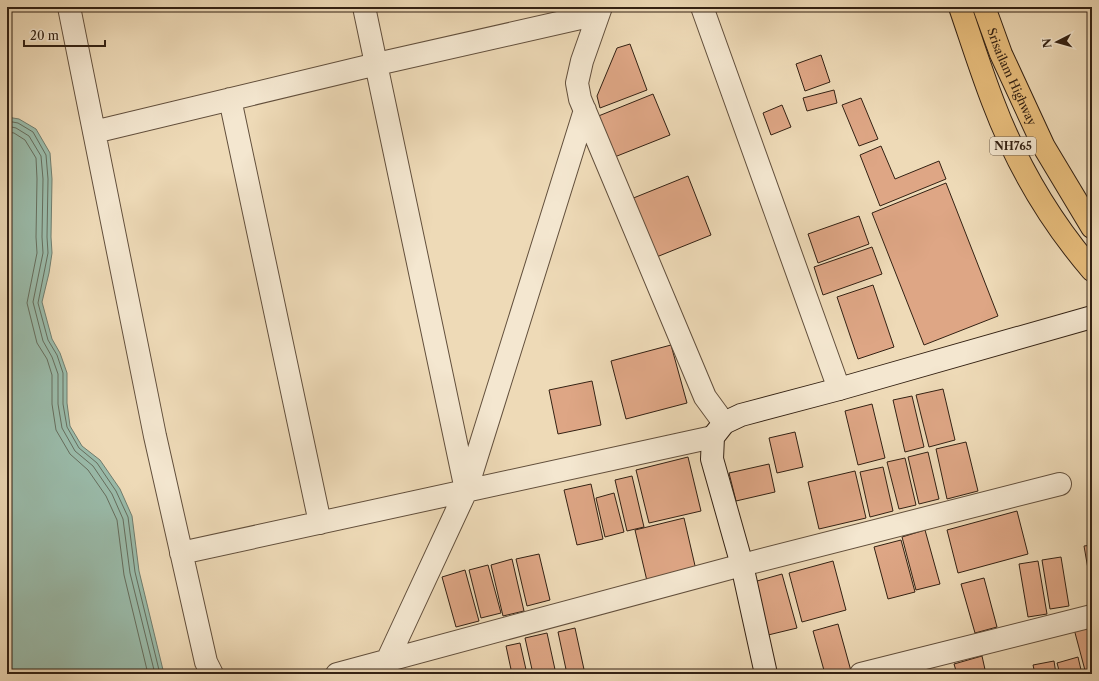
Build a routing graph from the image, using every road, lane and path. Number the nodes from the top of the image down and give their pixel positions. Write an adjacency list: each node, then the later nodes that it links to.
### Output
1 (69, 7): 10 (street)
2 (364, 7): 7 (street)
3 (702, 7): 14 (street)
4 (960, 7): 12 (highway, Srisailam Highway / NH765)
5 (984, 7): 11 (highway, Srisailam Highway / NH765)
6 (599, 10): 7 (street); 9 (street)
7 (376, 64): 8 (street); 17 (street)
8 (230, 99): 10 (street); 18 (street)
9 (585, 110): 15 (street); 17 (street)
10 (94, 132): 19 (street)
11 (1092, 227)
12 (1092, 270)
13 (1092, 317): 14 (street)
14 (839, 389): 15 (street)
15 (719, 430): 17 (street); 20 (street)
16 (1060, 484): 20 (street)
17 (466, 491): 18 (street); 22 (street)
18 (320, 523): 19 (street)
19 (181, 553): 23 (street)
20 (742, 566): 22 (street); 25 (street)
21 (1092, 616): 26 (street)
22 (387, 661): 24 (street)
23 (212, 674)
24 (338, 674)
25 (766, 674)
26 (861, 674)

